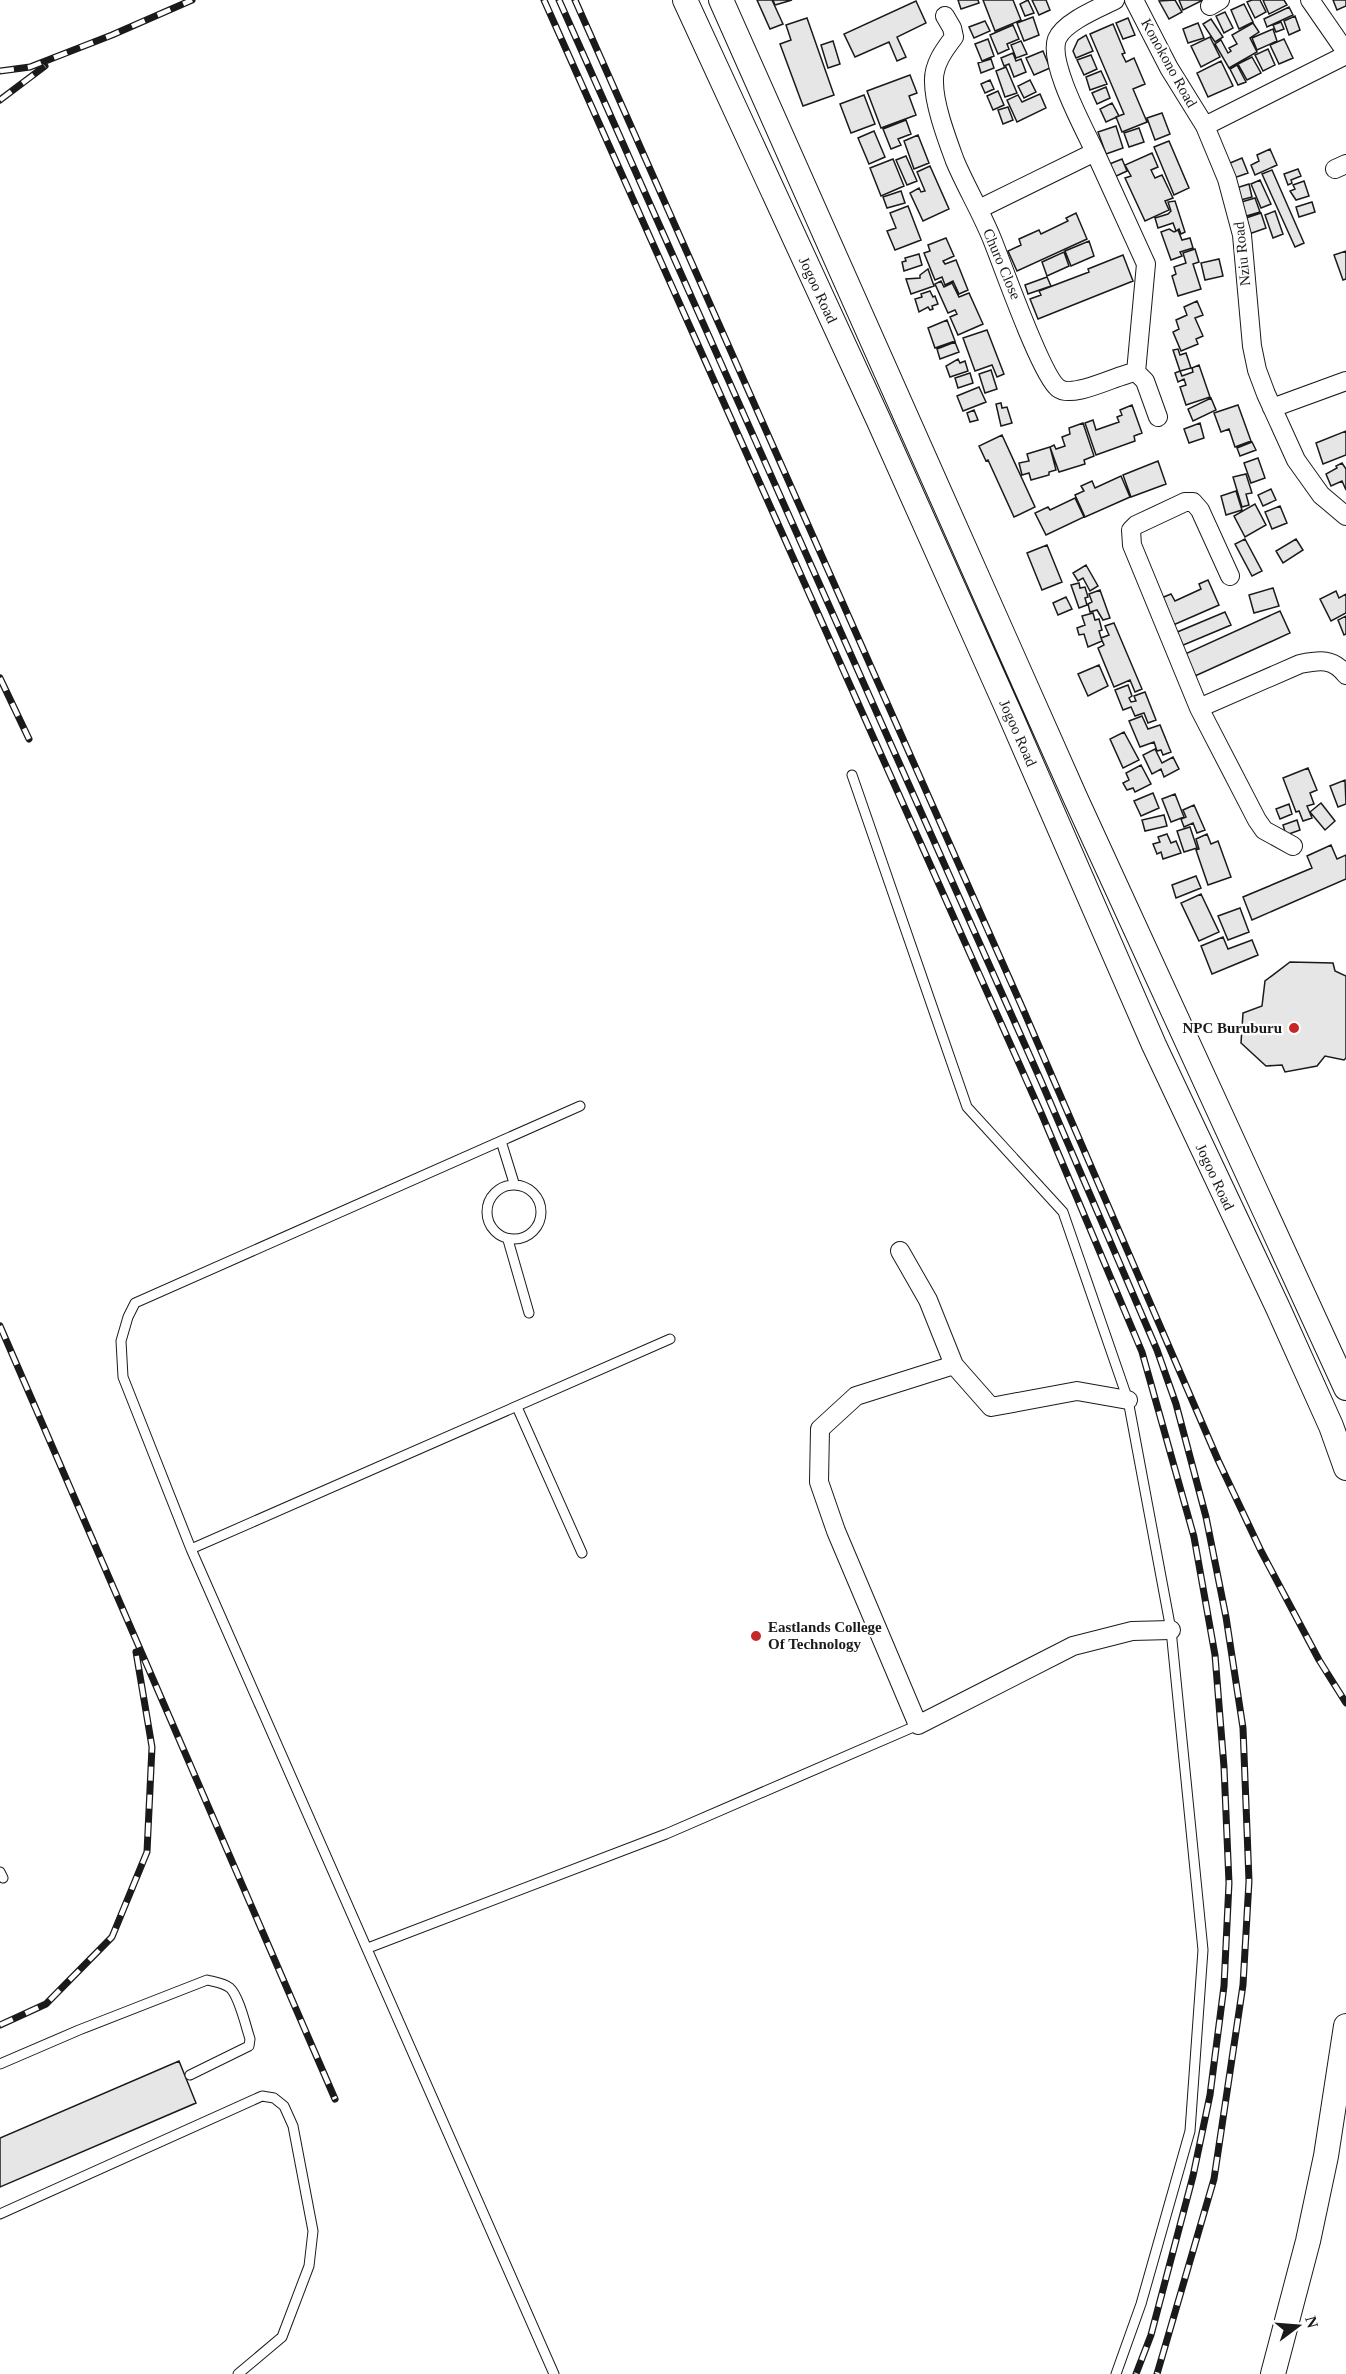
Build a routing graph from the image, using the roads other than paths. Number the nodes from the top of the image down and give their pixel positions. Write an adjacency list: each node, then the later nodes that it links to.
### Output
1 (685, 0): 32 (main road, Jogoo Road)
2 (721, 0): 29 (main road, Jogoo Road)
3 (1115, 0): 9 (street)
4 (1134, 0): 8 (street, Konokono Road)
5 (1310, 0): 7 (street)
6 (945, 16): 10 (street, Churo Close)
7 (1346, 53): 8 (street)
8 (1205, 126): 13 (street, Nziu Road)
9 (1095, 152): 10 (street); 11 (street)
10 (979, 209): 11 (street, Churo Close)
11 (1136, 372): 14 (street)
12 (1346, 381): 13 (street)
13 (1272, 408): 15 (street, Nziu Road)
14 (1158, 417)
15 (1346, 516)
16 (1230, 576): 18 (street)
17 (1346, 675): 18 (street)
18 (1199, 708): 20 (street)
19 (852, 774): 30 (lane)
20 (1293, 846)
21 (580, 1106): 22 (lane)
22 (501, 1141): 23 (lane); 33 (lane)
23 (514, 1183): 24 (lane); 24 (lane)
24 (508, 1240): 26 (lane)
25 (900, 1251): 28 (street)
26 (529, 1313)
27 (670, 1339): 31 (lane)
28 (954, 1365): 30 (street); 36 (street)
29 (1346, 1388)
30 (1128, 1400): 35 (lane)
31 (517, 1407): 33 (lane); 34 (lane)
32 (1346, 1467)
33 (192, 1549): 37 (lane)
34 (582, 1553)
35 (1171, 1629): 36 (street); 45 (lane)
36 (918, 1725): 37 (lane)
37 (368, 1948): 44 (lane)
38 (1346, 2026): 42 (main road)
39 (0, 2064): 40 (lane)
40 (190, 2075)
41 (0, 2214): 43 (lane)
42 (1275, 2373)
43 (238, 2374)
44 (554, 2374)
45 (1116, 2374)

